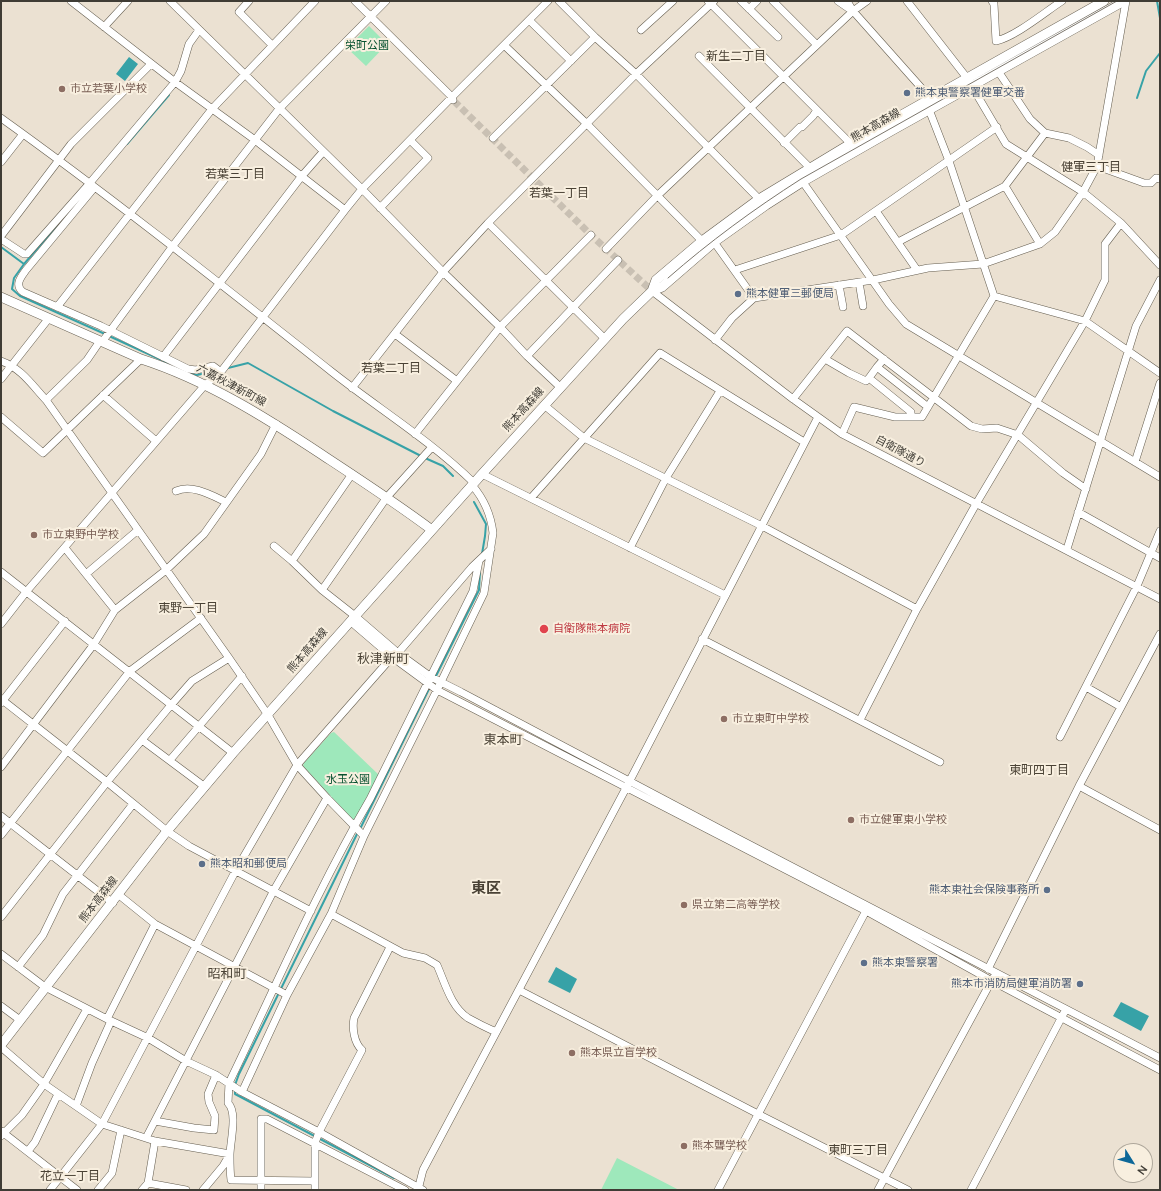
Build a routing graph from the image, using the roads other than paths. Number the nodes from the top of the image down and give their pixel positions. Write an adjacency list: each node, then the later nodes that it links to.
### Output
1 (71, 1): 27 (street)
2 (128, 1): 27 (street)
3 (170, 1): 28 (street)
4 (249, 1): 32 (street)
5 (315, 1): 32 (street)
6 (355, 1): 25 (street)
7 (386, 1): 25 (street)
8 (548, 1): 26 (street)
9 (559, 1): 30 (street)
10 (673, 1): 29 (street)
11 (741, 1): 23 (street)
12 (757, 1): 23 (street)
13 (773, 1): 34 (street)
14 (838, 1): 24 (street)
15 (847, 1): 24 (street)
16 (867, 1): 24 (street)
17 (907, 1): 43 (street)
18 (992, 1): 19 (street)
19 (1062, 1)
20 (1104, 1): 43 (main road, 熊本高森線)
21 (1125, 1): 38 (main road, 熊本高森線); 64 (street)
22 (711, 2): 39 (street); 41 (street)
23 (749, 8): 31 (street)
24 (853, 11): 34 (street); 46 (street)
25 (370, 17): 45 (street); 49 (street)
26 (529, 20): 33 (street); 36 (street)
27 (104, 27): 37 (street)
28 (199, 30): 40 (street); 42 (street)
29 (641, 30)
30 (595, 37): 36 (street); 39 (street)
31 (778, 37)
32 (272, 45): 40 (street)
33 (504, 45): 44 (street); 45 (street)
34 (817, 45): 41 (street)
35 (699, 56): 47 (street)
36 (571, 61): 44 (street)
37 (151, 64): 42 (street); 66 (street)
38 (998, 71): 43 (main road, 熊本高森線); 54 (street)
39 (636, 74): 52 (street); 61 (street)
40 (244, 75): 48 (street); 49 (street)
41 (785, 77): 47 (street); 50 (street)
42 (175, 82): 48 (street); 74 (street)
43 (969, 82): 46 (main road, 熊本高森線); 53 (street)
44 (546, 86): 52 (street); 56 (street)
45 (453, 99): 58 (street)
46 (930, 104): 60 (main road, 熊本高森線); 62 (main road, 熊本高森線); 67 (street)
47 (750, 108): 59 (street); 61 (street)
48 (212, 109): 57 (street); 84 (street)
49 (279, 109): 57 (street); 63 (street)
50 (817, 110): 59 (street); 60 (street)
51 (1, 118): 55 (street)
52 (587, 124): 78 (street); 85 (street)
53 (997, 127): 65 (street); 67 (street)
54 (1045, 133): 64 (street); 65 (street)
55 (23, 134): 66 (street); 68 (street)
56 (493, 138)
57 (254, 140): 71 (street); 94 (street)
58 (410, 140): 76 (street); 80 (street)
59 (784, 143): 70 (street)
60 (850, 144): 62 (street); 70 (main road, 熊本高森線)
61 (709, 148): 78 (street); 79 (street)
62 (858, 150): 72 (main road, 熊本高森線)
63 (323, 152): 71 (street); 76 (street)
64 (1099, 155): 69 (street)
65 (1026, 157): 75 (street); 77 (street)
66 (58, 161): 74 (street); 89 (street)
67 (948, 161): 81 (street); 83 (street)
68 (1, 162)
69 (1097, 166): 73 (street); 77 (street)
70 (809, 167): 72 (main road, 熊本高森線)
71 (301, 177): 82 (street); 106 (street)
72 (800, 178): 79 (main road, 熊本高森線); 88 (street)
73 (1160, 179)
74 (91, 186): 84 (street); 89 (street); 115 (street)
75 (1005, 186): 81 (street); 93 (street)
76 (362, 190): 80 (street); 82 (street)
77 (1083, 192): 86 (street); 93 (street)
78 (657, 196): 90 (street); 95 (street)
79 (763, 202): 90 (main road, 熊本高森線); 91 (main road, 熊本高森線)
80 (380, 208): 101 (street)
81 (964, 208): 92 (street); 97 (street)
82 (344, 210): 116 (street)
83 (876, 211): 88 (street); 92 (street)
84 (130, 215): 94 (street); 115 (street)
85 (488, 223): 101 (street); 102 (street)
86 (1121, 224): 98 (street); 118 (street)
87 (591, 235): 102 (street)
88 (841, 235): 99 (street); 103 (street)
89 (1, 237)
90 (702, 241): 91 (street); 108 (main road, 熊本高森線)
91 (714, 242): 99 (street); 108 (main road, 熊本高森線)
92 (898, 242): 100 (street)
93 (1040, 244): 97 (street)
94 (172, 247): 106 (street); 121 (street)
95 (606, 249)
96 (618, 260): 113 (street)
97 (983, 264): 100 (street); 109 (street)
98 (1160, 265)
99 (734, 270): 111 (street)
100 (917, 270): 103 (street)
101 (443, 272): 119 (street); 120 (street)
102 (545, 279): 113 (street); 119 (street)
103 (873, 280): 105 (street); 126 (street)
104 (1160, 280): 124 (street)
105 (859, 282): 107 (street); 112 (street)
106 (220, 283): 116 (street); 127 (street)
107 (838, 285): 111 (street); 114 (street)
108 (652, 291): 122 (main road, 熊本高森線); 123 (street, 自衛隊通り)
109 (994, 296): 118 (street); 126 (street)
110 (1, 297): 117 (main road, 六嘉秋津新町線)
111 (754, 298): 123 (street)
112 (863, 306)
113 (573, 307): 122 (street); 125 (street)
114 (843, 307)
115 (57, 308): 121 (street)
116 (262, 317): 134 (street); 142 (street)
117 (49, 318): 121 (main road, 六嘉秋津新町線); 132 (street)
118 (1085, 321): 124 (street); 148 (street)
119 (500, 327): 125 (street); 138 (street)
120 (395, 334): 138 (street); 142 (street)
121 (105, 337): 127 (street); 128 (main road, 六嘉秋津新町線); 147 (street)
122 (605, 339): 141 (main road, 熊本高森線)
123 (715, 340): 146 (street, 自衛隊通り)
124 (1129, 351): 135 (street); 161 (street)
125 (527, 356): 141 (street)
126 (958, 356): 145 (street); 148 (street)
127 (163, 357): 134 (street)
128 (142, 359): 139 (main road, 六嘉秋津新町線); 144 (street)
129 (825, 359): 130 (street); 136 (street); 146 (street)
130 (884, 359): 133 (street); 145 (street)
131 (1, 361): 132 (street)
132 (12, 365): 137 (street); 147 (street)
133 (877, 367): 136 (street); 150 (street)
134 (221, 372): 139 (street)
135 (1160, 373)
136 (869, 378): 152 (street)
137 (1, 379)
138 (457, 381): 156 (street)
139 (205, 384): 154 (main road, 六嘉秋津新町線); 160 (street)
140 (1160, 384): 164 (street)
141 (560, 387): 149 (main road, 熊本高森線)
142 (352, 388): 156 (street)
143 (720, 391): 159 (street); 162 (street); 168 (street)
144 (103, 395): 155 (street); 160 (street)
145 (934, 398): 150 (street); 158 (street)
146 (793, 399): 151 (street, 自衛隊通り)
147 (46, 400): 155 (street)
148 (1036, 403): 158 (street); 161 (street)
149 (544, 405): 159 (street); 166 (main road, 熊本高森線)
150 (928, 406): 152 (street)
151 (818, 417): 157 (street, 自衛隊通り); 162 (street)
152 (910, 417): 157 (street)
153 (1, 418): 155 (street)
154 (276, 424): 165 (main road, 六嘉秋津新町線); 175 (street)
155 (67, 429): 172 (street)
156 (415, 434): 163 (street)
157 (842, 434): 176 (street, 自衛隊通り)
158 (1018, 435): 170 (street); 176 (street)
159 (584, 438): 168 (street); 174 (street)
160 (156, 441): 172 (street)
161 (1101, 441): 164 (street); 170 (street)
162 (804, 442): 178 (street)
163 (432, 447): 169 (street); 173 (street)
164 (1135, 462): 167 (street)
165 (352, 474): 173 (main road, 六嘉秋津新町線); 189 (street)
166 (482, 474): 169 (main road, 熊本高森線); 174 (street)
167 (1160, 477)
168 (666, 478): 178 (street); 184 (street)
169 (473, 484): 180 (main road, 熊本高森線); 186 (street)
170 (1086, 489): 177 (street)
171 (176, 491): 175 (street)
172 (112, 492): 179 (street); 183 (street)
173 (387, 497): 180 (main road, 六嘉秋津新町線); 195 (street)
174 (531, 498): 184 (street)
175 (226, 502): 191 (street)
176 (976, 504): 185 (street, 自衛隊通り); 199 (street)
177 (1078, 512): 185 (street); 187 (street)
178 (762, 526): 197 (street); 199 (street)
179 (138, 530): 191 (street); 193 (street)
180 (432, 530): 202 (main road, 熊本高森線)
181 (1160, 531): 187 (street)
182 (274, 546): 189 (street)
183 (65, 548): 193 (street); 196 (street)
184 (630, 548): 197 (street)
185 (1067, 549): 194 (street, 自衛隊通り)
186 (489, 551): 190 (street); 212 (street)
187 (1151, 553): 188 (street); 194 (street)
188 (1160, 558)
189 (292, 561): 195 (street)
190 (479, 561): 208 (street); 212 (street)
191 (166, 570): 200 (street); 201 (street)
192 (1, 572): 196 (street)
193 (86, 574): 200 (street)
194 (1137, 586): 198 (street, 自衛隊通り); 213 (street)
195 (322, 590): 202 (street)
196 (26, 592): 203 (street); 204 (street)
197 (725, 595): 206 (street)
198 (1160, 598)
199 (917, 609): 218 (street)
200 (115, 610): 207 (street)
201 (201, 618): 209 (street); 210 (street)
202 (353, 619): 208 (street); 217 (main road, 熊本高森線)
203 (65, 621): 207 (street); 214 (street)
204 (1, 624)
205 (1160, 634): 216 (street)
206 (702, 639): 218 (street); 229 (street)
207 (94, 644): 210 (street); 219 (street)
208 (395, 655): 212 (street); 227 (street)
209 (229, 658): 211 (street); 215 (street)
210 (130, 672): 215 (street); 223 (street)
211 (242, 676): 217 (street); 220 (street)
212 (434, 683): 229 (street); 233 (street); 240 (street); 240 (street)
213 (1086, 687): 216 (street); 221 (street)
214 (2, 701): 219 (street)
215 (171, 704): 220 (street); 222 (street)
216 (1121, 707): 231 (street)
217 (268, 715): 224 (main road, 熊本高森線); 227 (street)
218 (860, 720): 226 (street)
219 (34, 724): 223 (street); 228 (street)
220 (198, 726): 224 (street); 225 (street)
221 (1060, 737)
222 (142, 740): 225 (street); 230 (street)
223 (67, 751): 230 (street); 237 (street)
224 (233, 754): 232 (main road, 熊本高森線)
225 (170, 760): 232 (street)
226 (940, 762)
227 (297, 765): 234 (street); 243 (street)
228 (1, 767)
229 (629, 781): 233 (street); 248 (street)
230 (107, 782): 235 (street); 242 (street)
231 (1080, 786): 238 (street); 258 (street)
232 (205, 787): 239 (main road, 熊本高森線)
233 (626, 788): 248 (street); 261 (street)
234 (327, 798): 240 (street); 245 (street)
235 (133, 804): 239 (street); 244 (street)
236 (1, 816): 237 (street)
237 (10, 823): 241 (street); 242 (street)
238 (1160, 830)
239 (167, 831): 243 (street); 246 (main road, 熊本高森線)
240 (359, 831): 249 (street); 250 (street)
241 (1, 835)
242 (50, 855): 244 (street); 251 (street)
243 (236, 870): 245 (street); 253 (street)
244 (77, 875): 247 (street); 257 (street)
245 (274, 890): 249 (street); 256 (street)
246 (119, 894): 247 (main road, 熊本高森線); 252 (street)
247 (113, 903): 260 (main road, 熊本高森線)
248 (867, 909): 258 (street); 259 (street); 281 (street)
249 (312, 911): 262 (street)
250 (331, 914): 254 (street); 262 (street)
251 (1, 917)
252 (155, 924): 253 (street); 268 (street)
253 (195, 946): 256 (street); 270 (street)
254 (390, 947): 269 (street); 285 (street)
255 (1, 954): 257 (street)
256 (234, 966): 262 (street); 273 (street)
257 (18, 967): 260 (street)
258 (991, 970): 259 (street); 265 (street)
259 (992, 981): 266 (street); 293 (street)
260 (45, 987): 264 (street); 267 (main road, 熊本高森線)
261 (519, 990): 269 (street); 281 (street)
262 (281, 992): 276 (street); 278 (street)
263 (1, 1006): 267 (street)
264 (87, 1009): 268 (street); 277 (street)
265 (1066, 1009): 266 (street); 272 (street)
266 (1062, 1017): 274 (street); 310 (street)
267 (20, 1020): 271 (main road, 熊本高森線)
268 (109, 1020): 270 (street); 280 (street)
269 (496, 1032): 298 (street)
270 (148, 1038): 273 (street); 283 (street)
271 (1, 1046): 277 (street)
272 (1160, 1058)
273 (186, 1061): 275 (street); 282 (street)
274 (1160, 1070)
275 (216, 1074): 276 (street); 282 (street)
276 (229, 1083): 278 (street); 291 (street)
277 (44, 1084): 279 (street); 286 (street)
278 (242, 1092): 285 (street)
279 (58, 1094): 280 (street); 290 (street)
280 (76, 1106): 283 (street)
281 (758, 1114): 293 (street); 307 (street)
282 (155, 1121): 287 (street)
283 (102, 1124): 284 (street); 292 (street)
284 (121, 1130): 287 (street); 301 (street)
285 (319, 1132): 289 (street); 297 (street)
286 (2, 1133): 290 (street)
287 (146, 1138): 288 (street)
288 (156, 1141): 291 (street); 296 (street)
289 (315, 1143): 294 (street); 295 (street); 297 (street)
290 (28, 1151): 292 (street)
291 (230, 1154): 294 (street); 304 (street)
292 (60, 1177): 299 (street); 300 (street)
293 (885, 1178): 308 (street); 309 (street)
294 (260, 1181): 295 (street); 305 (street)
295 (315, 1181): 306 (street)
296 (148, 1182): 302 (street); 303 (street)
297 (407, 1188): 298 (street)
298 (420, 1189)
299 (50, 1190)
300 (77, 1190)
301 (98, 1190)
302 (142, 1190)
303 (186, 1190)
304 (203, 1190)
305 (261, 1190)
306 (315, 1190)
307 (718, 1190)
308 (878, 1190)
309 (908, 1190)
310 (971, 1190)

